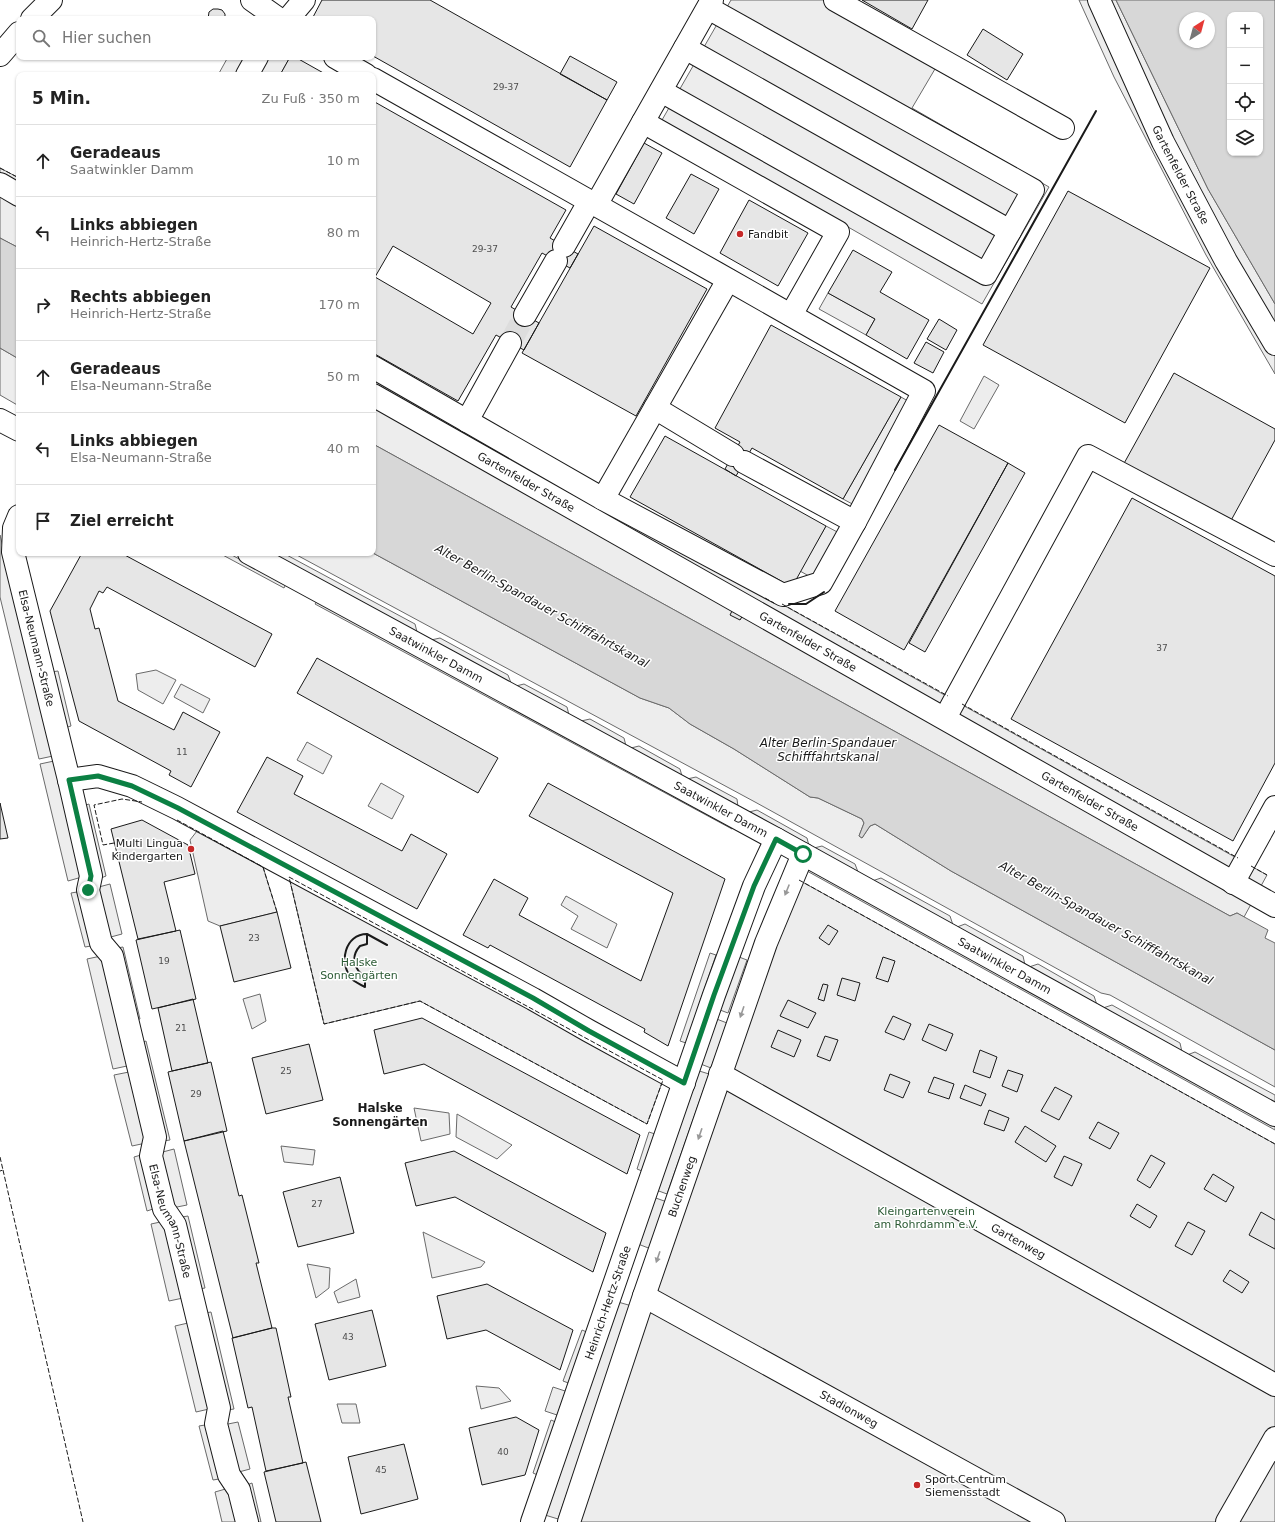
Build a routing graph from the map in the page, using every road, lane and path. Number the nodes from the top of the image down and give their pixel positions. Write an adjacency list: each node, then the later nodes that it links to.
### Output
1 (51, 0): 8 (street)
2 (252, 0): 9 (street)
3 (266, 0): 10 (street)
4 (304, 0): 11 (street)
5 (835, 0): 22 (street)
6 (1099, 0): 31 (street, Gartenfelder Straße)
7 (710, 4): 13 (street); 26 (street)
8 (35, 16)
9 (276, 16)
10 (278, 16)
11 (291, 16)
12 (16, 36): 14 (street)
13 (685, 48): 20 (street); 26 (street)
14 (0, 55)
15 (255, 60): 17 (street)
16 (340, 60): 18 (street)
17 (249, 72)
18 (361, 72)
19 (376, 81): 25 (street)
20 (661, 92): 21 (street); 26 (street)
21 (643, 122): 25 (street); 29 (street)
22 (1063, 128)
23 (0, 184): 24 (street)
24 (16, 193)
25 (593, 204): 27 (street); 28 (street)
26 (1010, 231)
27 (728, 280): 29 (street); 34 (street)
28 (525, 315)
29 (791, 315): 39 (street)
30 (510, 343): 36 (street)
31 (1275, 344)
32 (376, 369): 36 (street)
33 (376, 397): 43 (street, Gartenfelder Straße)
34 (655, 408): 38 (street); 39 (street)
35 (0, 420): 37 (street)
36 (467, 421): 38 (street)
37 (16, 428)
38 (603, 499): 39 (street)
39 (855, 522)
40 (16, 523): 44 (street, Elsa-Neumann-Straße)
41 (1275, 555): 43 (street)
42 (255, 556): 46 (street, Saatwinkler Damm)
43 (945, 718): 48 (street, Gartenfelder Straße)
44 (69, 780): 51 (street); 56 (street, Elsa-Neumann-Straße)
45 (1275, 807): 48 (street)
46 (776, 839): 47 (street, Saatwinkler Damm); 51 (street, Heinrich-Hertz-Straße)
47 (803, 854): 50 (street, Buchenweg, one-way to 50); 52 (street, Saatwinkler Damm)
48 (1238, 885): 49 (street, Gartenfelder Straße)
49 (1275, 906)
50 (720, 1074): 53 (street, Buchenweg, one-way to 53); 54 (street, Gartenweg)
51 (684, 1083): 57 (street, Heinrich-Hertz-Straße)
52 (1275, 1115)
53 (644, 1296): 58 (street, Buchenweg); 59 (street, Stadionweg)
54 (1275, 1385)
55 (1275, 1438): 60 (street)
56 (247, 1522)
57 (532, 1522)
58 (569, 1522)
59 (1054, 1522)
60 (1227, 1522)

